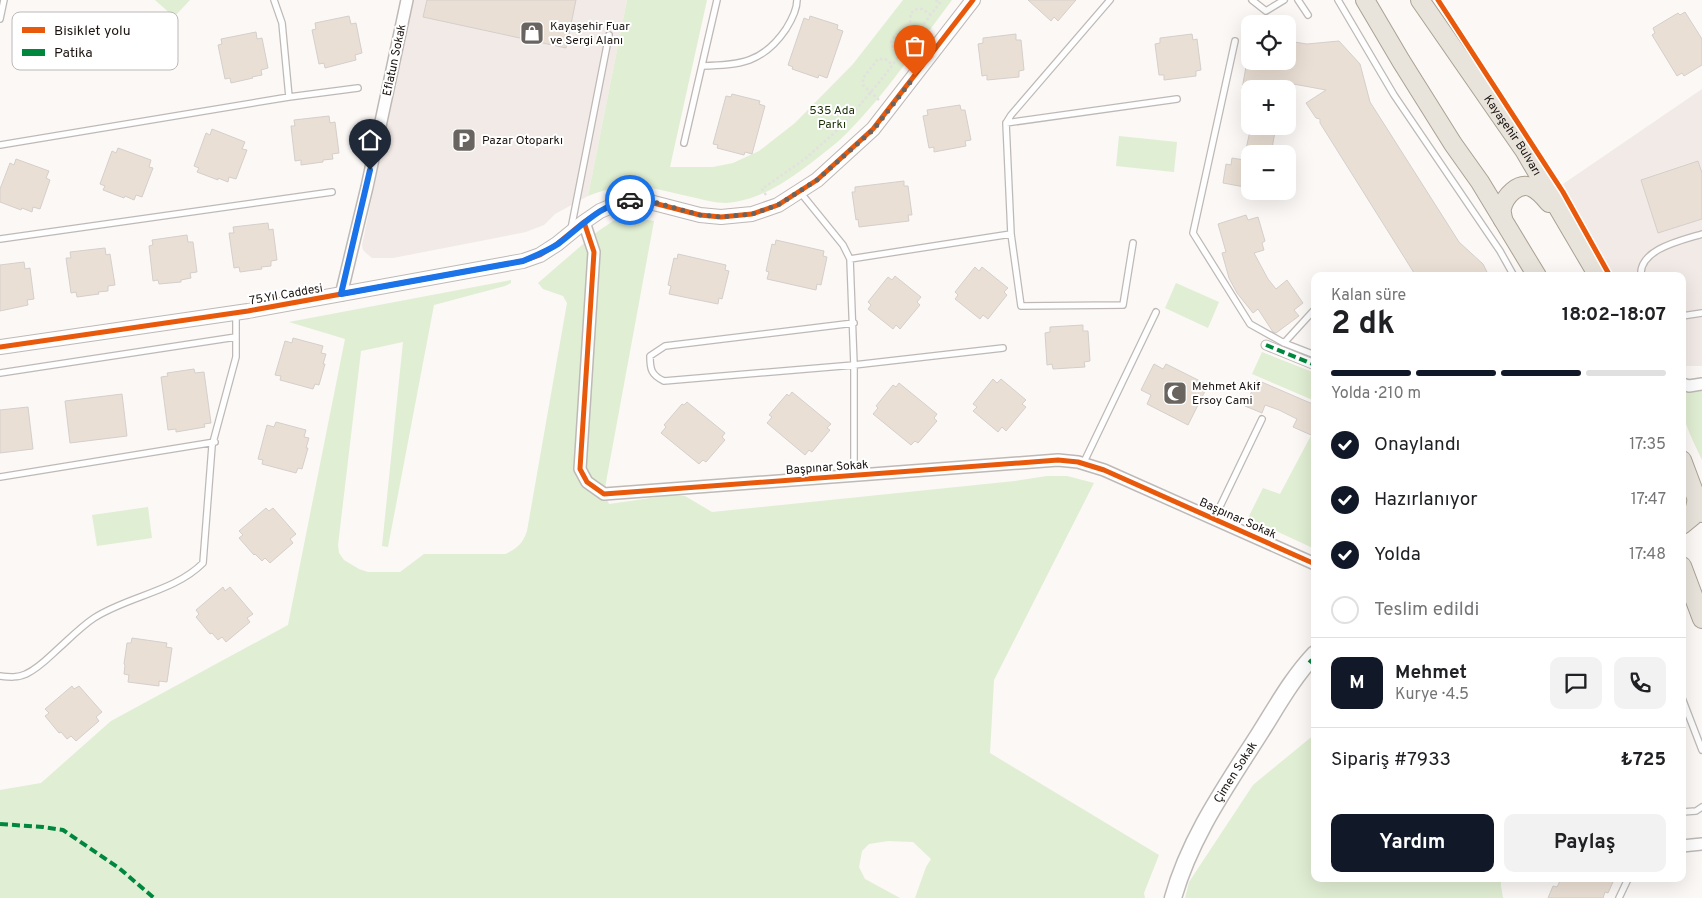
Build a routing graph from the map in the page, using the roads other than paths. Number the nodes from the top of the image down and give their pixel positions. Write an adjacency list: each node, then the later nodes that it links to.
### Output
1 (4, 0): 15 (lane)
2 (274, 0): 20 (lane)
3 (407, 0): 40 (street, Eflatun Sokak)
4 (717, 0): 18 (lane)
5 (797, 0): 18 (lane)
6 (973, 0): 26 (street, 75.Yıl Caddesi)
7 (1110, 0): 22 (lane)
8 (1252, 0): 9 (lane)
9 (1284, 0)
10 (1298, 0): 14 (lane)
11 (1338, 0): 36 (lane)
12 (1366, 0): 27 (main road)
13 (1420, 0): 29 (main road, Kayaşehir Bulvarı)
14 (1308, 15)
15 (0, 19)
16 (609, 36): 30 (lane)
17 (1235, 41): 48 (lane)
18 (702, 66): 23 (lane)
19 (358, 88): 20 (lane)
20 (289, 97): 24 (lane)
21 (1177, 99): 22 (lane)
22 (1006, 123): 31 (lane)
23 (684, 143)
24 (0, 145)
25 (332, 192): 33 (lane)
26 (800, 192): 28 (street, 75.Yıl Caddesi); 35 (lane)
27 (1503, 220): 29 (main road); 37 (main road)
28 (584, 222): 30 (street, 75.Yıl Caddesi); 62 (street, Başpınar Sokak)
29 (1570, 229): 38 (main road, Kayaşehir Bulvarı)
30 (570, 234): 40 (street, 75.Yıl Caddesi)
31 (1011, 234): 34 (lane); 35 (lane)
32 (1702, 234): 39 (lane)
33 (0, 239)
34 (1133, 243)
35 (850, 259): 46 (lane)
36 (1512, 272)
37 (1535, 272)
38 (1596, 272)
39 (1641, 272)
40 (341, 294): 42 (street, 75.Yıl Caddesi)
41 (1156, 312): 60 (lane)
42 (236, 313): 47 (lane); 50 (street, 75.Yıl Caddesi)
43 (1311, 313): 48 (lane)
44 (1702, 313): 45 (lane)
45 (1686, 315)
46 (854, 323): 54 (lane); 54 (lane)
47 (236, 337): 55 (lane); 59 (lane)
48 (1284, 343): 52 (lane)
49 (1266, 345): 53 (street)
50 (0, 347)
51 (1003, 348): 54 (lane)
52 (1311, 353)
53 (1311, 363)
54 (854, 365): 62 (lane)
55 (0, 373)
56 (1702, 384): 57 (street)
57 (1686, 387)
58 (1262, 418): 65 (lane)
59 (215, 442): 63 (lane); 71 (lane)
60 (1083, 464): 62 (street, Başpınar Sokak); 65 (street, Başpınar Sokak)
61 (1686, 470): 64 (main road)
62 (854, 476)
63 (0, 477)
64 (1700, 506): 66 (main road)
65 (1214, 518): 67 (street, Başpınar Sokak)
66 (1686, 521)
67 (1311, 562)
68 (1686, 577): 69 (main road)
69 (1702, 619)
70 (1311, 659): 79 (main road, Çimen Sokak)
71 (0, 676)
72 (1686, 708): 73 (lane)
73 (1702, 750)
74 (1702, 807): 75 (lane)
75 (1686, 812)
76 (1702, 844): 77 (street)
77 (1686, 846)
78 (1627, 882): 80 (lane)
79 (1174, 898)
80 (1619, 898)

